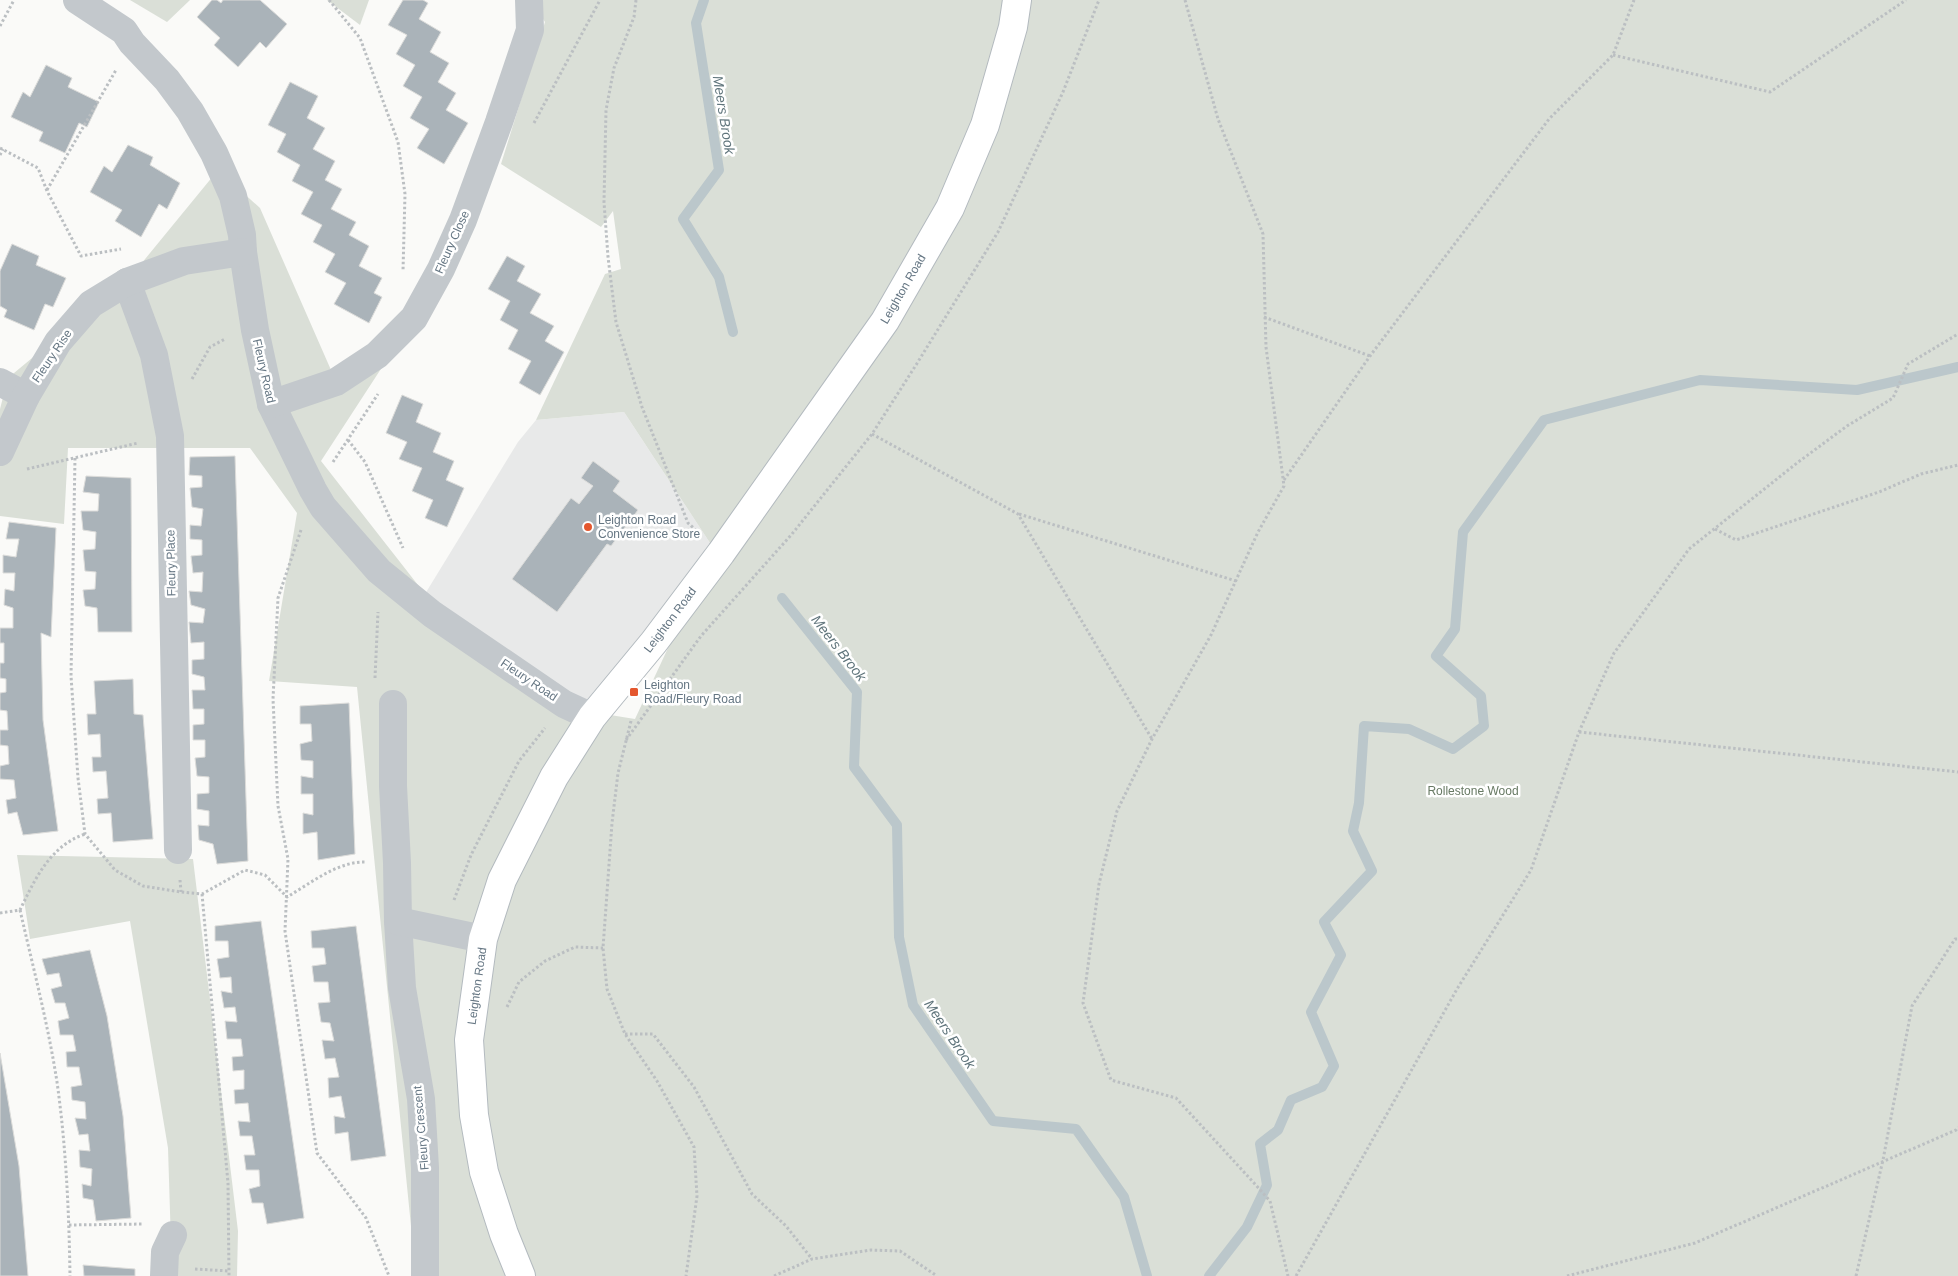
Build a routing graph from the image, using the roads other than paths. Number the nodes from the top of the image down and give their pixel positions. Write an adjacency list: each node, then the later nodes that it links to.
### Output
1 (529, 0): 8 (street, Fleury Close)
2 (1017, 0): 11 (street, Leighton Road)
3 (84, 2): 4 (street, Fleury Road)
4 (243, 252): 5 (street, Fleury Rise); 8 (street, Fleury Road)
5 (127, 282): 7 (street, Fleury Rise); 12 (street, Fleury Place)
6 (0, 382): 7 (street)
7 (26, 396): 9 (street, Fleury Rise)
8 (271, 404): 11 (street, Fleury Road)
9 (0, 452)
10 (393, 704): 13 (street, Fleury Crescent)
11 (592, 717): 14 (street, Leighton Road)
12 (178, 850)
13 (398, 921): 14 (street); 17 (street, Fleury Crescent)
14 (483, 939): 18 (street, Leighton Road)
15 (174, 1235): 16 (street)
16 (164, 1276)
17 (425, 1276)
18 (521, 1276)

